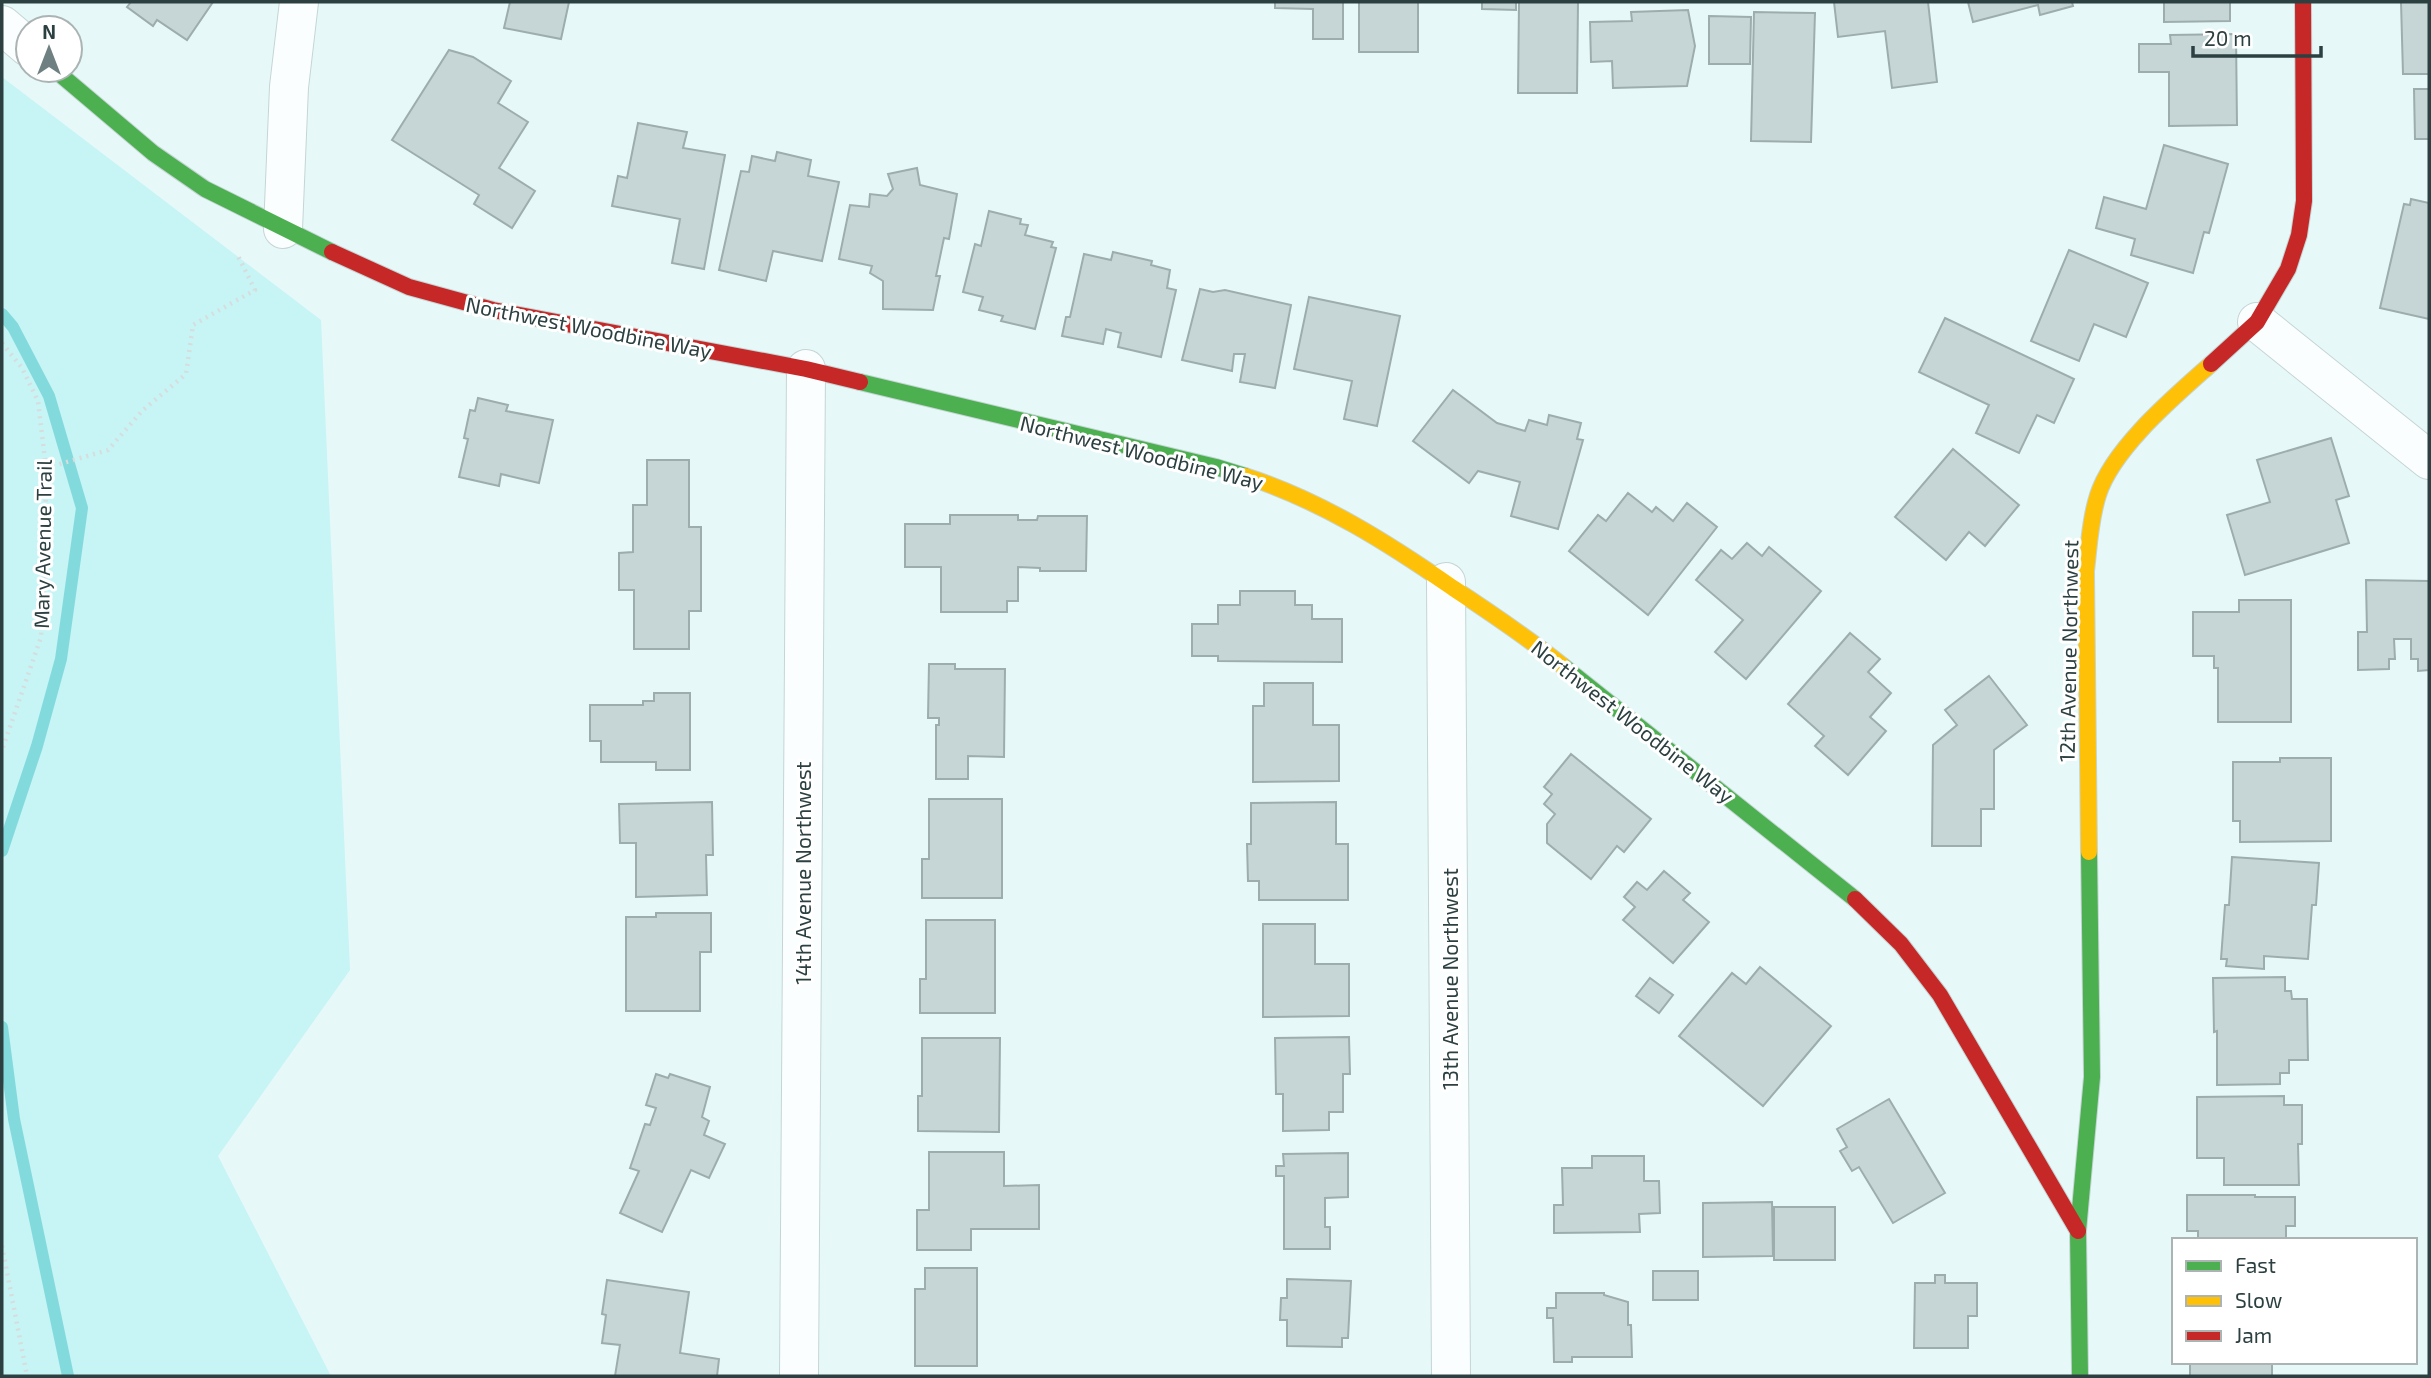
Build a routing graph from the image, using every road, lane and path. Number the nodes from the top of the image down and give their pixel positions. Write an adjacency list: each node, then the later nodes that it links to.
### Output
1 (299, 2): 4 (street)
2 (2303, 2): 6 (street, 12th Avenue Northwest)
3 (72, 84): 4 (street, Northwest Woodbine Way)
4 (283, 229): 8 (street, Northwest Woodbine Way)
5 (233, 245): 10 (path)
6 (2257, 322): 9 (street); 13 (street, 12th Avenue Northwest)
7 (2, 343): 10 (path, Mary Avenue Trail)
8 (806, 369): 11 (street, Northwest Woodbine Way); 16 (street, 14th Avenue Northwest)
9 (2429, 460)
10 (46, 468): 12 (path, Mary Avenue Trail)
11 (1446, 582): 13 (street, Northwest Woodbine Way); 17 (street, 13th Avenue Northwest)
12 (2, 750)
13 (2078, 1231): 18 (street, 12th Avenue Northwest)
14 (2, 1246): 15 (path)
15 (27, 1376)
16 (799, 1376)
17 (1451, 1376)
18 (2080, 1376)

